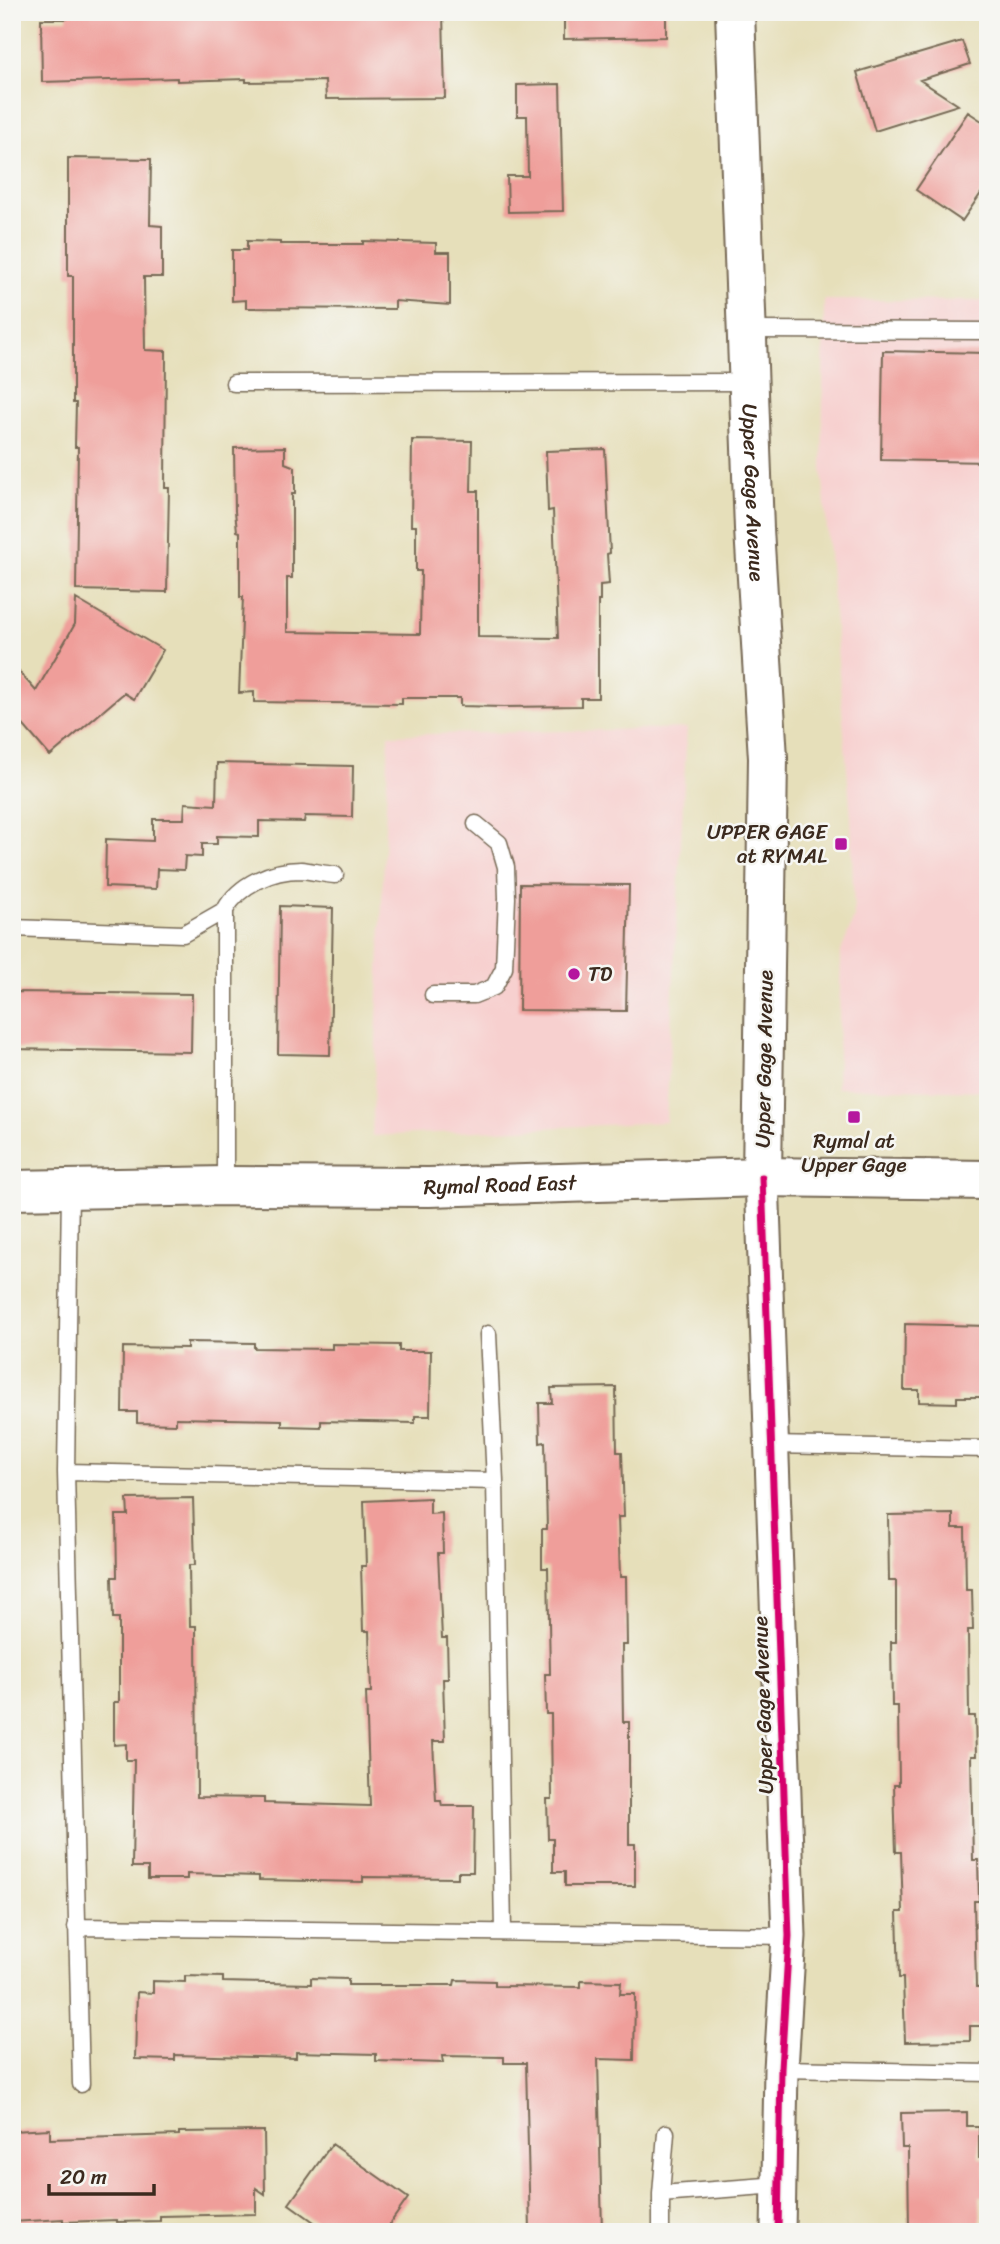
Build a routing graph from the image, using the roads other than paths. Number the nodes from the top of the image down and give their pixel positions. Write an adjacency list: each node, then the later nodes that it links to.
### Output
1 (735, 12): 2 (main road, Upper Gage Avenue)
2 (746, 330): 3 (lane); 4 (main road, Upper Gage Avenue)
3 (988, 331)
4 (748, 382): 5 (lane); 11 (main road, Upper Gage Avenue)
5 (234, 383)
6 (476, 824): 10 (lane)
7 (335, 875): 8 (lane)
8 (225, 910): 9 (lane); 13 (lane)
9 (12, 928)
10 (432, 995)
11 (762, 1177): 12 (main road, Rymal Road East); 13 (main road, Rymal Road East); 17 (street, Upper Gage Avenue)
12 (988, 1180)
13 (225, 1186): 14 (main road, Rymal Road East)
14 (70, 1190): 15 (main road, Rymal Road East); 19 (lane)
15 (12, 1191)
16 (488, 1334): 20 (lane)
17 (770, 1445): 18 (lane); 23 (street, Upper Gage Avenue)
18 (988, 1449)
19 (66, 1472): 20 (lane); 21 (lane)
20 (495, 1481): 22 (lane)
21 (76, 1927): 22 (lane); 26 (lane)
22 (503, 1931): 23 (lane)
23 (789, 1936): 24 (street, Upper Gage Avenue)
24 (781, 2069): 25 (lane); 28 (street, Upper Gage Avenue)
25 (988, 2073)
26 (81, 2084)
27 (666, 2133): 29 (lane)
28 (778, 2185): 29 (lane); 31 (street, Upper Gage Avenue)
29 (661, 2194): 30 (lane)
30 (661, 2232)
31 (778, 2232)

